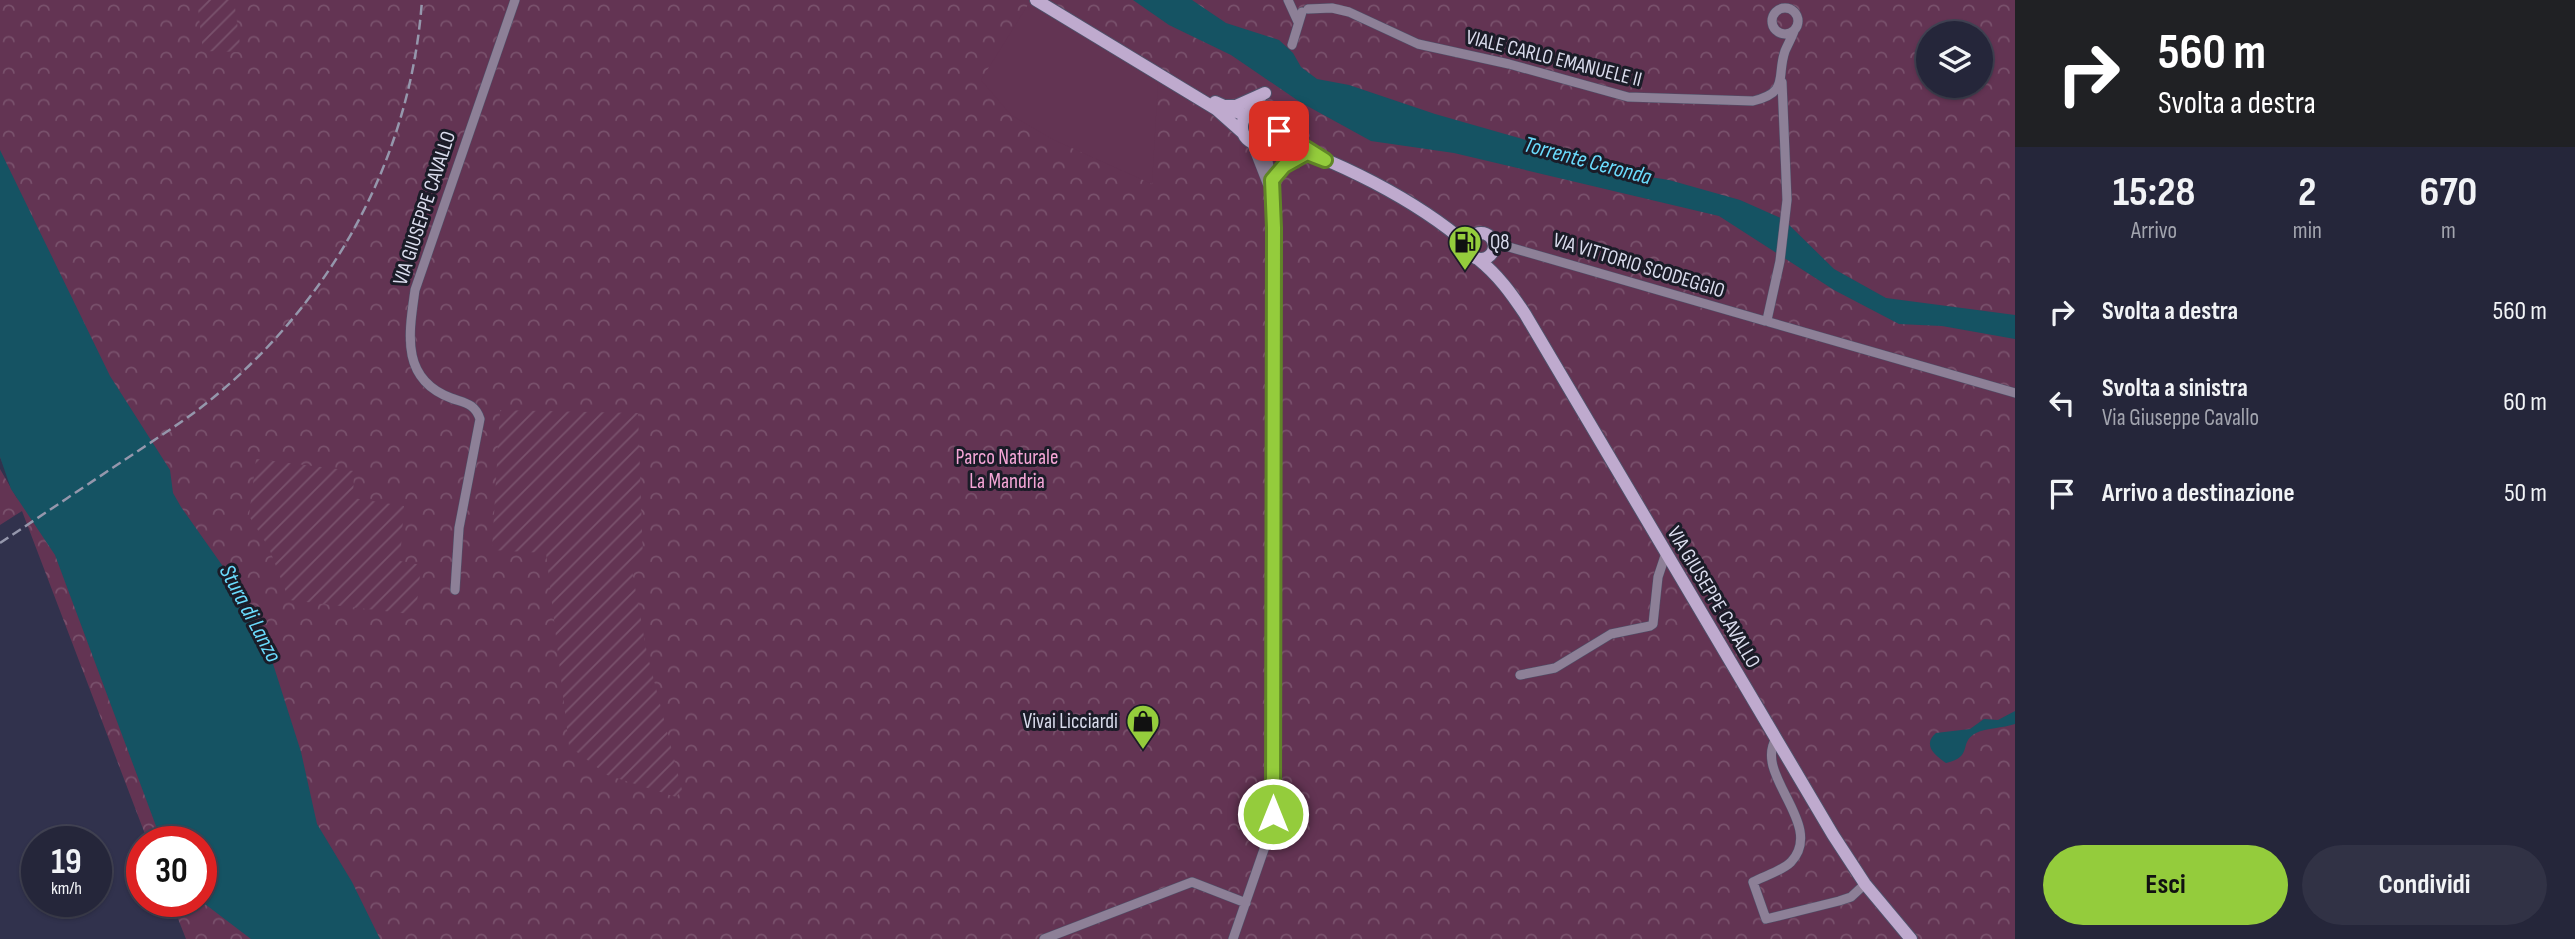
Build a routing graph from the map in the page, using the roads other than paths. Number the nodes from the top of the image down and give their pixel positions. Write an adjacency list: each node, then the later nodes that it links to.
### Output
1 (515, 0): 29 (street, VIA GIUSEPPE CAVALLO)
2 (1036, 0): 18 (street)
3 (1049, 0): 15 (street)
4 (1288, 0): 6 (street)
5 (1786, 0): 7 (street); 8 (street)
6 (1307, 7): 11 (street); 13 (street, VIALE CARLO EMANUELE II)
7 (1777, 9): 8 (street); 10 (street)
8 (1794, 10): 9 (street)
9 (1794, 31): 10 (street); 12 (street)
10 (1777, 32): 12 (street)
11 (1292, 45)
12 (1784, 52): 13 (street)
13 (1782, 80): 26 (street)
14 (1266, 90): 15 (street); 16 (street)
15 (1219, 105): 16 (street)
16 (1255, 113): 17 (street); 18 (street)
17 (1276, 129): 19 (street); 21 (street)
18 (1247, 137): 19 (street); 23 (street)
19 (1267, 142): 20 (street); 22 (street)
20 (1307, 153): 21 (street); 22 (street)
21 (1325, 160): 24 (street)
22 (1272, 180): 23 (street)
23 (1271, 197): 33 (street)
24 (1470, 241): 25 (street); 25 (street)
25 (1491, 256): 26 (street, VIA VITTORIO SCODEGGIO); 28 (street, VIA GIUSEPPE CAVALLO)
26 (1767, 321): 27 (street, VIA VITTORIO SCODEGGIO)
27 (2015, 393)
28 (1666, 553): 30 (street); 31 (street, VIA GIUSEPPE CAVALLO)
29 (455, 590)
30 (1520, 675)
31 (1776, 739): 32 (street, VIA GIUSEPPE CAVALLO); 32 (street)
32 (1865, 884): 36 (street, VIA GIUSEPPE CAVALLO)
33 (1246, 903): 34 (street); 35 (street)
34 (1044, 939)
35 (1233, 939)
36 (1911, 939)

